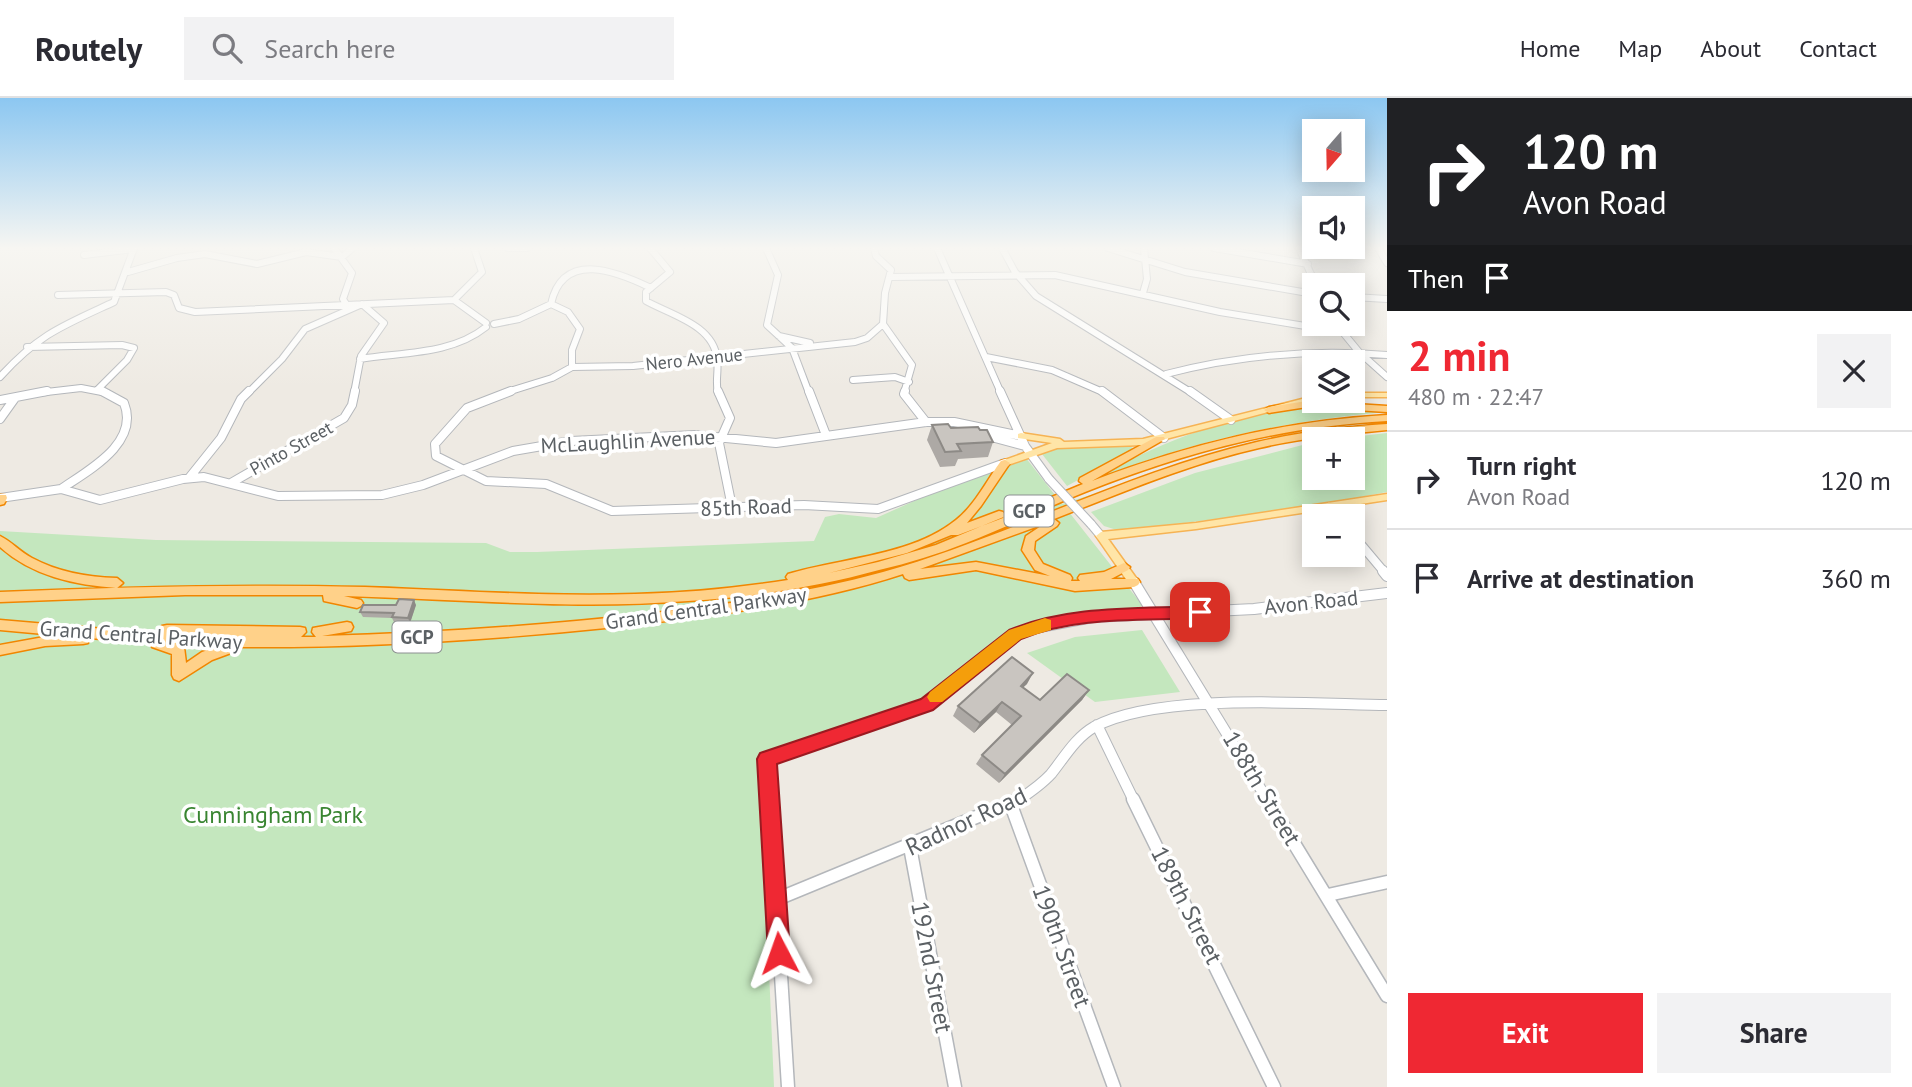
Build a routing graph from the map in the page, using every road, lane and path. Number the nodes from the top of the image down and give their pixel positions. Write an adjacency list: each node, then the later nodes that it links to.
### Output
1 (75, 294): 13 (street)
2 (117, 294): 28 (street)
3 (172, 294): 17 (street)
4 (345, 294): 17 (street)
5 (460, 294): 16 (street)
6 (555, 294): 19 (street)
7 (646, 294): 38 (street)
8 (774, 294): 25 (street)
9 (885, 294): 20 (street)
10 (958, 294): 36 (street)
11 (1034, 294): 41 (street)
12 (1148, 294): 22 (street)
13 (58, 295)
14 (1365, 298): 15 (street)
15 (1387, 299)
16 (454, 300): 18 (street); 21 (street)
17 (346, 304): 18 (street)
18 (362, 304): 33 (street, Pinto Street); 67 (street)
19 (551, 304): 21 (street); 39 (street)
20 (883, 324): 23 (street); 24 (street)
21 (489, 325): 33 (street)
22 (1302, 326)
23 (889, 332): 24 (street, Nero Avenue); 45 (street)
24 (873, 334): 27 (street, Nero Avenue)
25 (778, 335): 27 (street, Nero Avenue); 29 (street)
26 (1345, 336): 30 (street)
27 (815, 344): 29 (street, Nero Avenue)
28 (27, 347): 42 (street); 46 (street)
29 (792, 348): 35 (street, Nero Avenue); 59 (street)
30 (1357, 350)
31 (1365, 353): 34 (street)
32 (1302, 354): 41 (street)
33 (362, 355): 68 (street, Pinto Street)
34 (1387, 355)
35 (734, 356): 38 (street, Nero Avenue); 40 (street)
36 (986, 357): 61 (street); 62 (street)
37 (1365, 357): 43 (street)
38 (717, 358): 39 (street, Nero Avenue); 40 (street)
39 (572, 367): 66 (street)
40 (717, 372): 60 (street)
41 (1166, 374): 56 (street)
42 (0, 377)
43 (1387, 377)
44 (853, 380): 45 (street)
45 (909, 382): 57 (street)
46 (98, 389): 49 (street); 69 (street)
47 (1365, 395): 48 (main road)
48 (1387, 395)
49 (15, 398): 50 (street); 55 (street)
50 (0, 400)
51 (1302, 401): 53 (main road)
52 (1387, 409): 53 (highway)
53 (1269, 410): 56 (main road)
54 (1387, 418): 86 (highway, Grand Central Parkway / GCP)
55 (0, 419)
56 (1231, 420): 62 (main road)
57 (930, 422): 59 (street, McLaughlin Avenue); 61 (street, McLaughlin Avenue); 64 (street, McLaughlin Avenue)
58 (1387, 427): 72 (highway, Grand Central Parkway / GCP)
59 (826, 435): 60 (street, McLaughlin Avenue)
60 (723, 436): 66 (street, McLaughlin Avenue); 74 (street)
61 (1021, 436): 63 (main road); 64 (street)
62 (1162, 438): 63 (main road); 78 (highway)
63 (1070, 444): 64 (main road)
64 (1027, 450): 65 (main road, 85th Road); 76 (street, bridge)
65 (1005, 463): 74 (street, 85th Road); 78 (highway)
66 (460, 470): 68 (street, McLaughlin Avenue); 74 (street, 85th Road)
67 (189, 478): 68 (street, McLaughlin Avenue); 69 (street, McLaughlin Avenue)
68 (231, 483)
69 (61, 489): 71 (street, McLaughlin Avenue)
70 (1387, 497): 73 (main road)
71 (1, 499)
72 (1087, 502): 80 (highway); 82 (highway, Grand Central Parkway / GCP)
73 (1346, 504)
74 (732, 507)
75 (1302, 510): 76 (main road)
76 (1101, 536): 80 (main road)
77 (0, 540): 85 (highway)
78 (924, 541): 86 (highway)
79 (1365, 549): 81 (street)
80 (1124, 567): 83 (main road)
81 (1387, 576)
82 (881, 577): 83 (highway); 95 (highway, Grand Central Parkway / GCP)
83 (1134, 582): 92 (street, 188th Street)
84 (157, 590): 85 (highway, Grand Central Parkway / GCP); 88 (highway, Grand Central Parkway / GCP); 90 (highway)
85 (260, 590): 89 (highway, Grand Central Parkway / GCP)
86 (734, 593): 89 (highway, Grand Central Parkway / GCP)
87 (1387, 593): 92 (street, Avon Road)
88 (0, 597)
89 (542, 601): 91 (highway)
90 (357, 603)
91 (455, 603)
92 (1154, 614): 102 (street, 188th Street); 108 (street, Avon Road)
93 (0, 625): 94 (highway, Grand Central Parkway / GCP)
94 (16, 626): 96 (highway); 98 (highway, Grand Central Parkway / GCP)
95 (578, 626): 97 (highway); 99 (highway, Grand Central Parkway / GCP)
96 (346, 627)
97 (448, 627)
98 (113, 634): 99 (highway, Grand Central Parkway / GCP); 99 (highway); 100 (highway)
99 (249, 642)
100 (0, 650)
101 (1387, 705): 102 (street, Radnor Road)
102 (1211, 706): 103 (street, Radnor Road); 107 (street, 188th Street)
103 (1097, 725): 104 (street, Radnor Road); 113 (street, 189th Street)
104 (1011, 805): 105 (street, Radnor Road); 112 (street, 190th Street)
105 (910, 847): 108 (street, Radnor Road); 111 (street, 192nd Street)
106 (1387, 882): 107 (street)
107 (1328, 895): 109 (street, 188th Street)
108 (775, 900): 110 (street)
109 (1387, 996)
110 (788, 1087)
111 (955, 1087)
112 (1114, 1087)
113 (1274, 1087)

